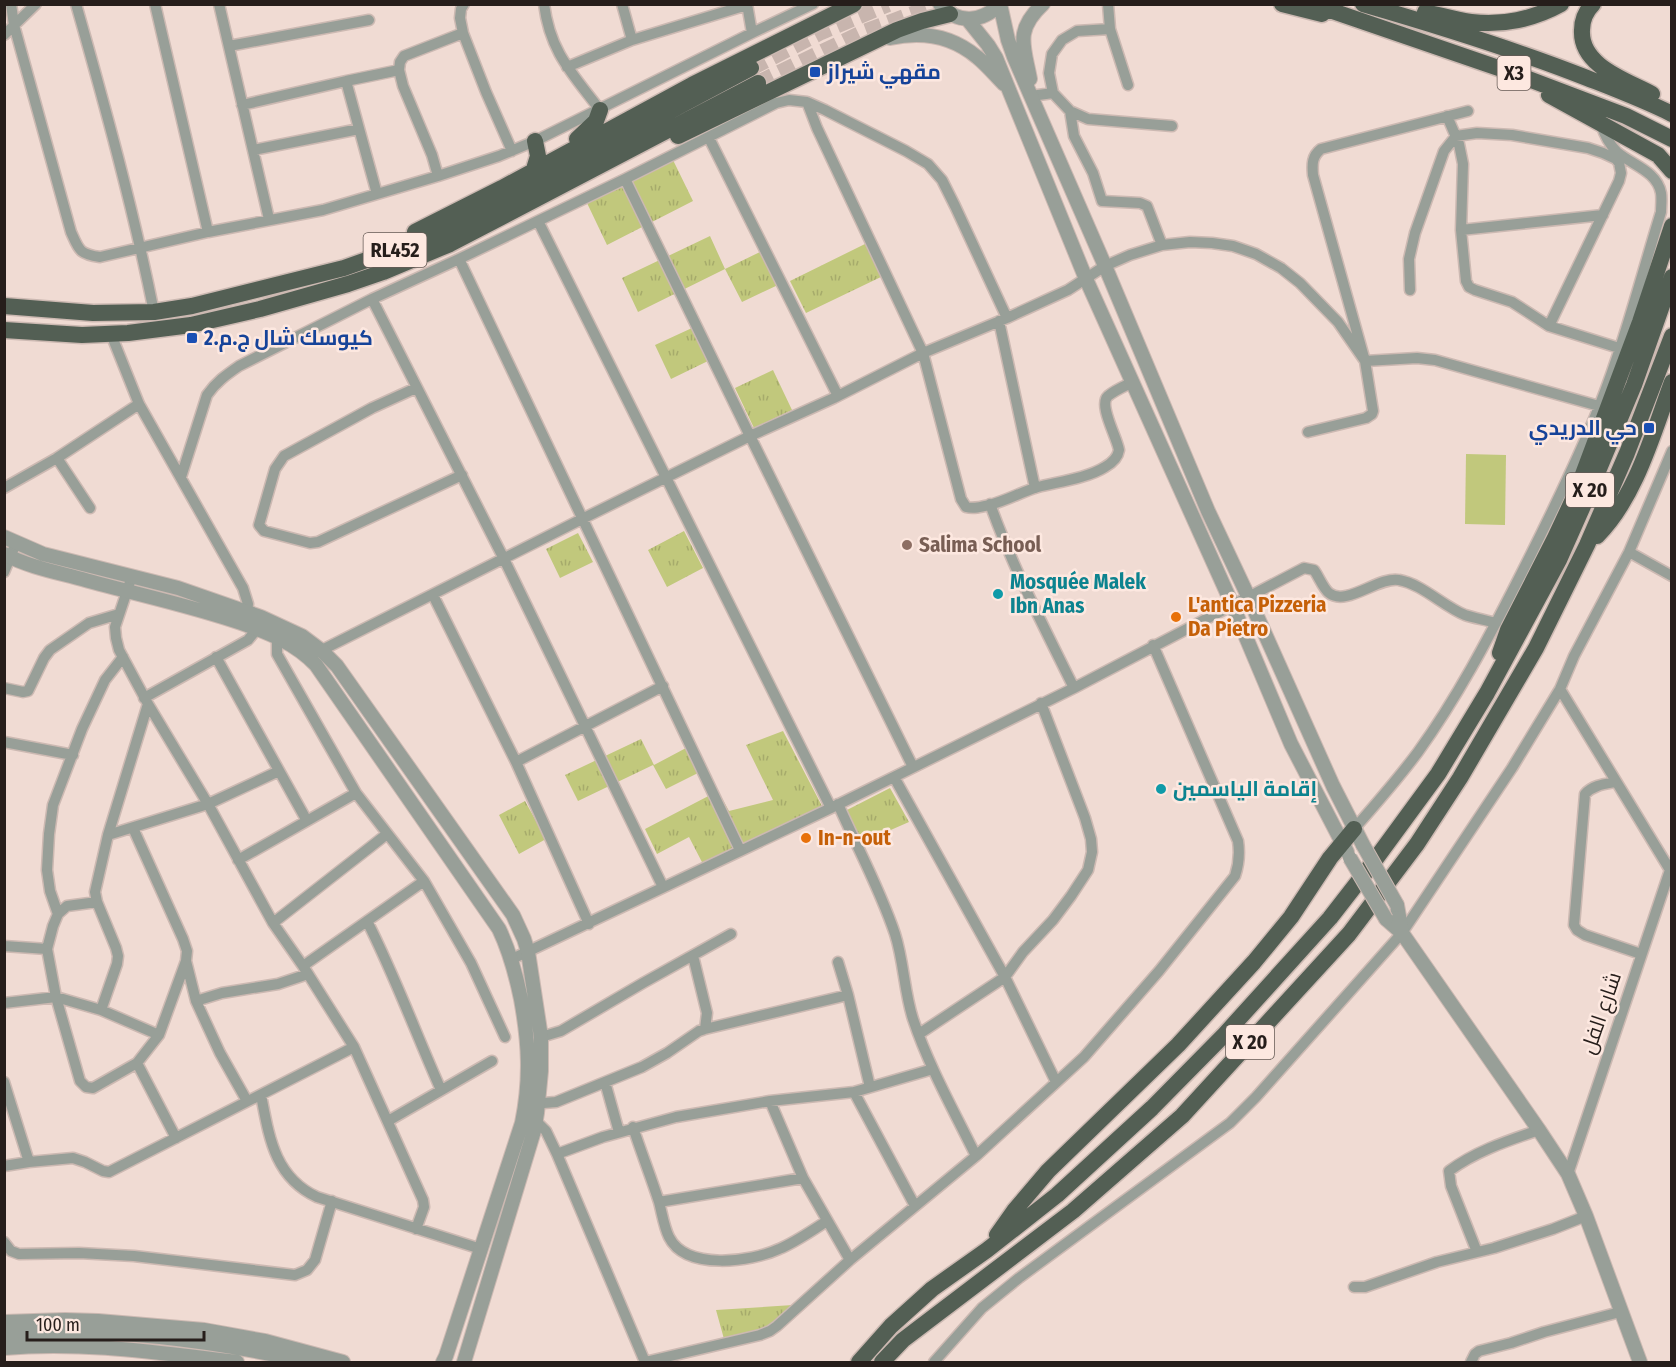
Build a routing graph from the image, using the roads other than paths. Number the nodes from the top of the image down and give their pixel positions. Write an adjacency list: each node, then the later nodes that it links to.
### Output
1 (11, 4): 25 (street)
2 (36, 4): 25 (street)
3 (76, 4): 72 (street)
4 (155, 4): 70 (street)
5 (219, 4): 32 (street)
6 (464, 4): 27 (street)
7 (544, 4): 33 (street)
8 (622, 4): 30 (street)
9 (813, 4): 28 (street)
10 (854, 4): 56 (highway)
11 (1000, 4): 24 (street); 40 (street)
12 (1043, 4): 40 (street)
13 (1108, 4): 26 (street)
14 (1282, 4): 22 (highway)
15 (1312, 4): 22 (highway, X3)
16 (1364, 4): 47 (highway, X3)
17 (1392, 4): 18 (highway)
18 (1561, 4)
19 (1593, 4): 42 (highway)
20 (747, 5): 28 (street); 30 (street)
21 (945, 9): 24 (street); 31 (highway)
22 (1352, 18): 35 (highway, X3)
23 (369, 20): 32 (street)
24 (968, 20): 38 (street)
25 (14, 25): 29 (street); 72 (street)
26 (1110, 29): 37 (street); 39 (street)
27 (464, 33): 34 (street); 58 (street)
28 (752, 33): 44 (street)
29 (4, 35)
30 (632, 40): 33 (street)
31 (874, 42): 38 (street); 63 (highway)
32 (229, 46): 43 (street)
33 (567, 67): 44 (street)
34 (399, 70): 36 (street); 61 (street)
35 (1513, 73): 49 (highway); 54 (highway, X3)
36 (345, 81): 43 (street); 51 (street)
37 (1128, 85)
38 (1008, 87): 77 (street)
39 (1053, 93): 40 (street); 45 (street)
40 (1031, 96): 75 (street)
41 (807, 102): 53 (street); 82 (street); 88 (street)
42 (1671, 104)
43 (242, 105): 57 (street)
44 (600, 110): 55 (street); 56 (highway)
45 (1070, 111): 50 (street); 71 (street)
46 (1468, 111): 48 (street)
47 (1671, 114)
48 (1447, 116): 52 (street); 89 (street)
49 (1601, 123): 60 (highway); 87 (street)
50 (1172, 126)
51 (359, 129): 57 (street); 64 (street)
52 (1456, 136): 65 (street); 69 (street); 78 (street)
53 (709, 138): 62 (street); 93 (street)
54 (1671, 138)
55 (535, 141): 58 (street); 59 (highway)
56 (571, 149): 59 (highway)
57 (253, 150): 66 (street)
58 (512, 151): 61 (street)
59 (534, 170): 73 (highway)
60 (1671, 171)
61 (438, 176): 64 (street)
62 (626, 179): 67 (street); 98 (street)
63 (556, 189): 73 (highway, RL452); 85 (highway, RL452)
64 (377, 194): 66 (street)
65 (1603, 215): 69 (street); 83 (street)
66 (269, 219): 70 (street)
67 (538, 221): 74 (street); 104 (street)
68 (1671, 226): 131 (highway)
69 (1461, 230): 83 (street)
70 (208, 232): 72 (street)
71 (1162, 245): 75 (street); 89 (street)
72 (141, 248): 81 (street)
73 (376, 257): 81 (highway, RL452)
74 (459, 259): 79 (street); 109 (street)
75 (1105, 266): 77 (street); 120 (street)
76 (1671, 277): 131 (highway, X 20)
77 (1086, 279): 82 (street); 90 (street)
78 (1410, 290)
79 (372, 299): 92 (street); 103 (street)
80 (4, 306): 81 (highway, RL452)
81 (154, 312)
82 (1003, 320): 88 (street); 106 (street)
83 (1549, 326): 87 (street)
84 (4, 330): 85 (highway, RL452)
85 (111, 334): 94 (street)
86 (1671, 336): 111 (highway, X 20)
87 (1619, 348): 95 (street)
88 (923, 353): 93 (street); 107 (street)
89 (1365, 361): 95 (street); 97 (street)
90 (1133, 382): 106 (street); 121 (street)
91 (1671, 382): 99 (highway)
92 (416, 388): 102 (street); 102 (street)
93 (838, 396): 98 (street)
94 (139, 404): 101 (street); 103 (street)
95 (1599, 406): 124 (street)
96 (1671, 416): 99 (highway)
97 (1308, 432)
98 (750, 436): 104 (street); 142 (street)
99 (1647, 447): 111 (highway)
100 (1671, 451): 112 (street)
101 (57, 458): 105 (street); 108 (street)
102 (462, 475): 114 (street)
103 (181, 477): 123 (street)
104 (665, 479): 109 (street); 148 (street)
105 (4, 488)
106 (1035, 488): 107 (street)
107 (990, 504): 134 (street)
108 (90, 508)
109 (582, 519): 114 (street); 132 (street)
110 (10, 540): 113 (street); 116 (street)
111 (1587, 545): 236 (highway, X 20)
112 (1629, 552): 117 (street); 135 (street)
113 (7, 556): 115 (street); 118 (street)
114 (504, 559): 119 (street); 138 (street)
115 (4, 572)
116 (132, 576): 118 (street); 123 (street)
117 (1671, 576)
118 (127, 591): 122 (street); 123 (street)
119 (434, 595): 127 (street); 141 (street)
120 (1248, 597): 121 (street); 124 (street); 151 (street)
121 (1232, 604): 126 (street); 154 (street)
122 (119, 614): 128 (street); 133 (street)
123 (252, 621): 125 (street); 129 (street)
124 (1496, 623): 151 (street)
125 (278, 631): 127 (street); 130 (street); 146 (street)
126 (1153, 645): 134 (street); 193 (street)
127 (322, 651): 130 (street); 169 (street)
128 (123, 657): 136 (street); 140 (street)
129 (216, 657): 136 (street); 143 (street)
130 (308, 657): 172 (street)
131 (1492, 684): 221 (highway, X 20)
132 (663, 686): 138 (street); 155 (street)
133 (4, 688)
134 (1074, 688): 137 (street)
135 (1560, 689): 145 (street); 165 (street)
136 (146, 701): 147 (street); 153 (street)
137 (1041, 704): 142 (street); 176 (street)
138 (585, 727): 141 (street); 159 (street)
139 (4, 742): 140 (street)
140 (73, 755): 161 (street)
141 (516, 762): 164 (street)
142 (913, 766): 144 (street)
143 (279, 771): 147 (street); 149 (street)
144 (894, 777): 148 (street); 176 (street)
145 (1616, 782): 157 (street); 170 (street)
146 (356, 793): 149 (street); 152 (street)
147 (208, 804): 150 (street); 156 (street)
148 (834, 806): 155 (street); 183 (street)
149 (307, 821): 156 (street)
150 (132, 828): 153 (street); 173 (street)
151 (1354, 829): 154 (highway); 165 (street, bridge)
152 (387, 834): 158 (street); 163 (street)
153 (108, 835): 160 (street)
154 (1342, 843): 165 (street, bridge); 221 (highway)
155 (740, 850): 159 (street)
156 (237, 860): 163 (street)
157 (1670, 867): 170 (street, شارع الفل)
158 (424, 881): 162 (street); 185 (street)
159 (663, 887): 164 (street)
160 (97, 902): 161 (street); 181 (street)
161 (58, 914): 168 (street)
162 (367, 921): 175 (street); 195 (street)
163 (273, 923): 175 (street)
164 (589, 924): 169 (street)
165 (1402, 933): 204 (street); 237 (street)
166 (731, 934): 171 (street)
167 (4, 946): 168 (street)
168 (47, 949): 178 (street)
169 (528, 952): 172 (street); 186 (street)
170 (1641, 954): 211 (street, شارع الفل)
171 (693, 956): 182 (street); 186 (street)
172 (512, 959): 200 (street)
173 (186, 961): 179 (street); 184 (street)
174 (838, 962): 177 (street)
175 (305, 970): 179 (street); 187 (street)
176 (1005, 977): 183 (street); 193 (street)
177 (848, 995): 182 (street); 194 (street)
178 (56, 998): 180 (street); 181 (street); 189 (street)
179 (196, 1001): 198 (street)
180 (4, 1003)
181 (101, 1010): 184 (street)
182 (705, 1029): 192 (street)
183 (919, 1034): 190 (street)
184 (159, 1035): 189 (street)
185 (505, 1037)
186 (541, 1037): 200 (street)
187 (354, 1047): 197 (street); 201 (street)
188 (492, 1061): 195 (street)
189 (137, 1063): 206 (street)
190 (933, 1069): 194 (street); 208 (street)
191 (4, 1082): 209 (street)
192 (605, 1082): 200 (street); 205 (street)
193 (1056, 1082): 208 (street)
194 (870, 1087): 196 (street)
195 (441, 1090): 201 (street)
196 (854, 1092): 199 (street); 215 (street)
197 (261, 1095): 198 (street); 213 (street)
198 (248, 1101): 206 (street)
199 (770, 1101): 203 (street); 212 (street)
200 (532, 1104): 202 (street); 220 (street)
201 (388, 1121): 218 (street)
202 (536, 1121): 207 (street); 233 (street)
203 (633, 1127): 205 (street); 214 (street)
204 (1539, 1130): 211 (street); 222 (street)
205 (619, 1132): 207 (street)
206 (176, 1138): 209 (street)
207 (557, 1154): 234 (street)
208 (976, 1156): 215 (street)
209 (29, 1162): 210 (street)
210 (4, 1166)
211 (1568, 1174): 216 (street)
212 (803, 1178): 214 (street); 217 (street)
213 (332, 1202): 218 (street); 219 (street)
214 (659, 1202): 217 (street)
215 (915, 1206): 223 (street)
216 (1586, 1216): 222 (street); 225 (street)
217 (827, 1221): 223 (street)
218 (416, 1228): 220 (street)
219 (4, 1242)
220 (481, 1250): 232 (street)
221 (987, 1250): 235 (highway, X 20)
222 (1477, 1252): 224 (street)
223 (850, 1260): 234 (street)
224 (1354, 1287)
225 (1620, 1312): 238 (street); 239 (street)
226 (4, 1322): 231 (street)
227 (4, 1334): 230 (street)
228 (4, 1348): 229 (street)
229 (237, 1362)
230 (309, 1362)
231 (343, 1362)
232 (443, 1362)
233 (464, 1362)
234 (645, 1362)
235 (859, 1362)
236 (882, 1362)
237 (934, 1362)
238 (1470, 1362)
239 (1640, 1362)

